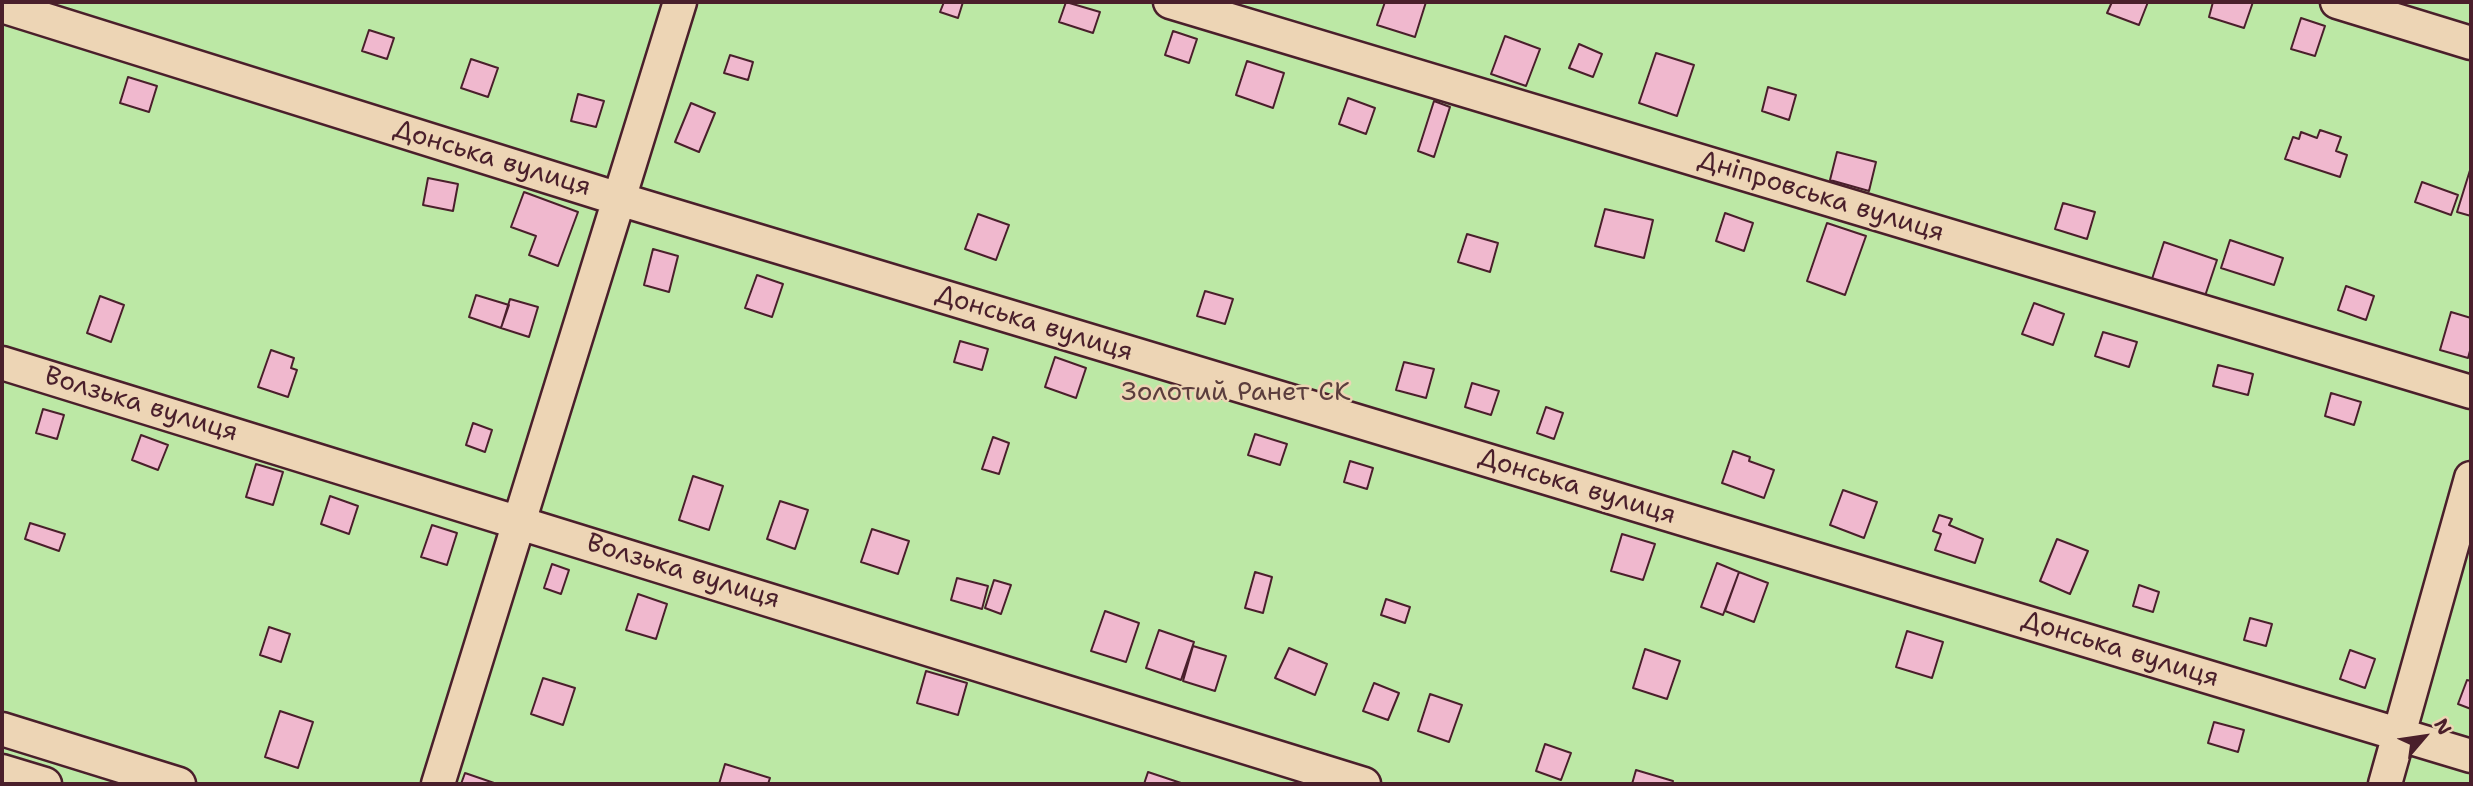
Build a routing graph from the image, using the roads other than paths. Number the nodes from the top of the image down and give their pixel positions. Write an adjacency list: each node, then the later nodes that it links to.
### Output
1 (680, 2): 6 (street)
2 (1170, 2): 8 (street, Дніпровська вулиця)
3 (2337, 2): 5 (street)
4 (2, 6): 6 (street, Донська вулиця)
5 (2471, 43)
6 (619, 199): 10 (street); 12 (street, Донська вулиця)
7 (2, 363): 10 (street, Волзька вулиця)
8 (2471, 392)
9 (2471, 478): 12 (street)
10 (518, 521): 17 (street); 18 (street, Волзька вулиця)
11 (2, 729): 16 (street)
12 (2400, 734): 13 (street, Донська вулиця); 19 (street)
13 (2471, 756)
14 (2, 771): 15 (street)
15 (45, 784)
16 (179, 784)
17 (438, 784)
18 (1364, 784)
19 (2385, 784)

